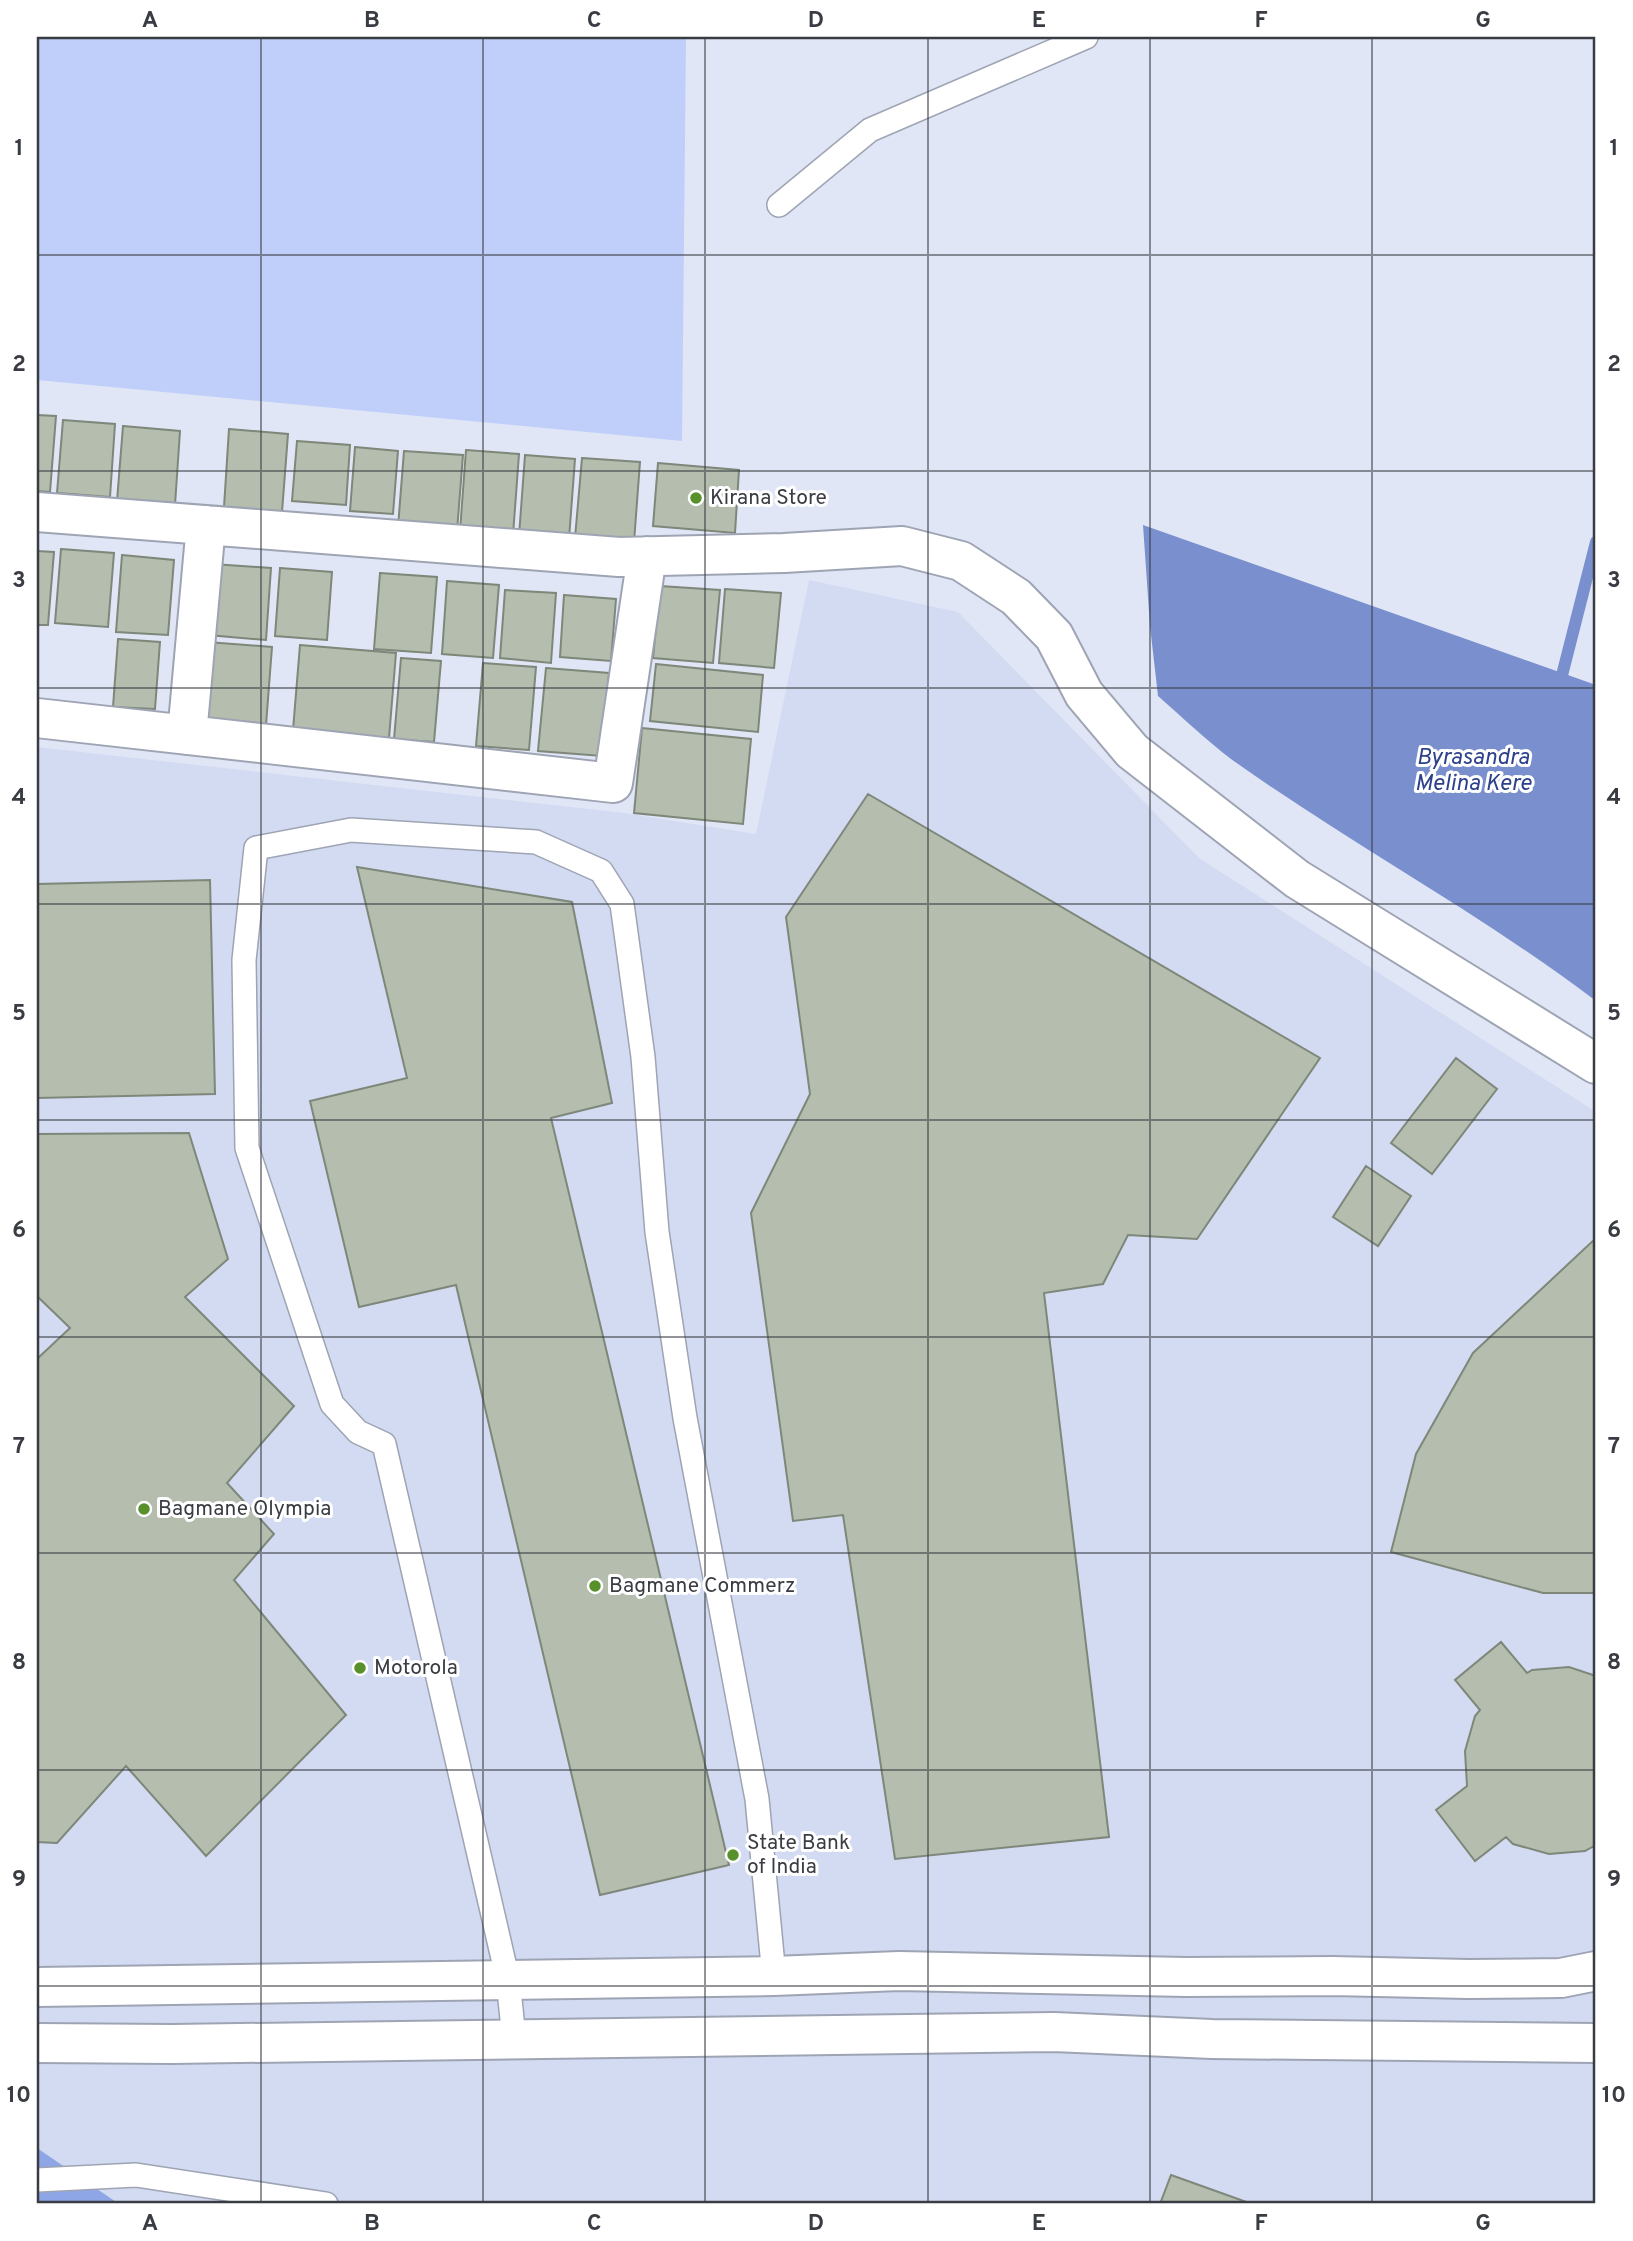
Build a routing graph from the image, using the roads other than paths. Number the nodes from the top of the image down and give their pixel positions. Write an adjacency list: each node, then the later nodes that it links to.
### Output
1 (1086, 37): 2 (lane)
2 (779, 205)
3 (37, 512): 4 (street)
4 (206, 525): 5 (street); 7 (street)
5 (647, 556): 7 (street); 8 (street)
6 (37, 718): 7 (street)
7 (187, 735)
8 (1596, 1064)
9 (1596, 1970): 10 (street)
10 (774, 1976): 11 (street); 11 (lane)
11 (508, 1980): 12 (street); 13 (lane)
12 (37, 1987)
13 (514, 2038): 14 (street); 15 (street)
14 (37, 2043)
15 (1596, 2043)
16 (37, 2180): 17 (lane)
17 (327, 2204)

